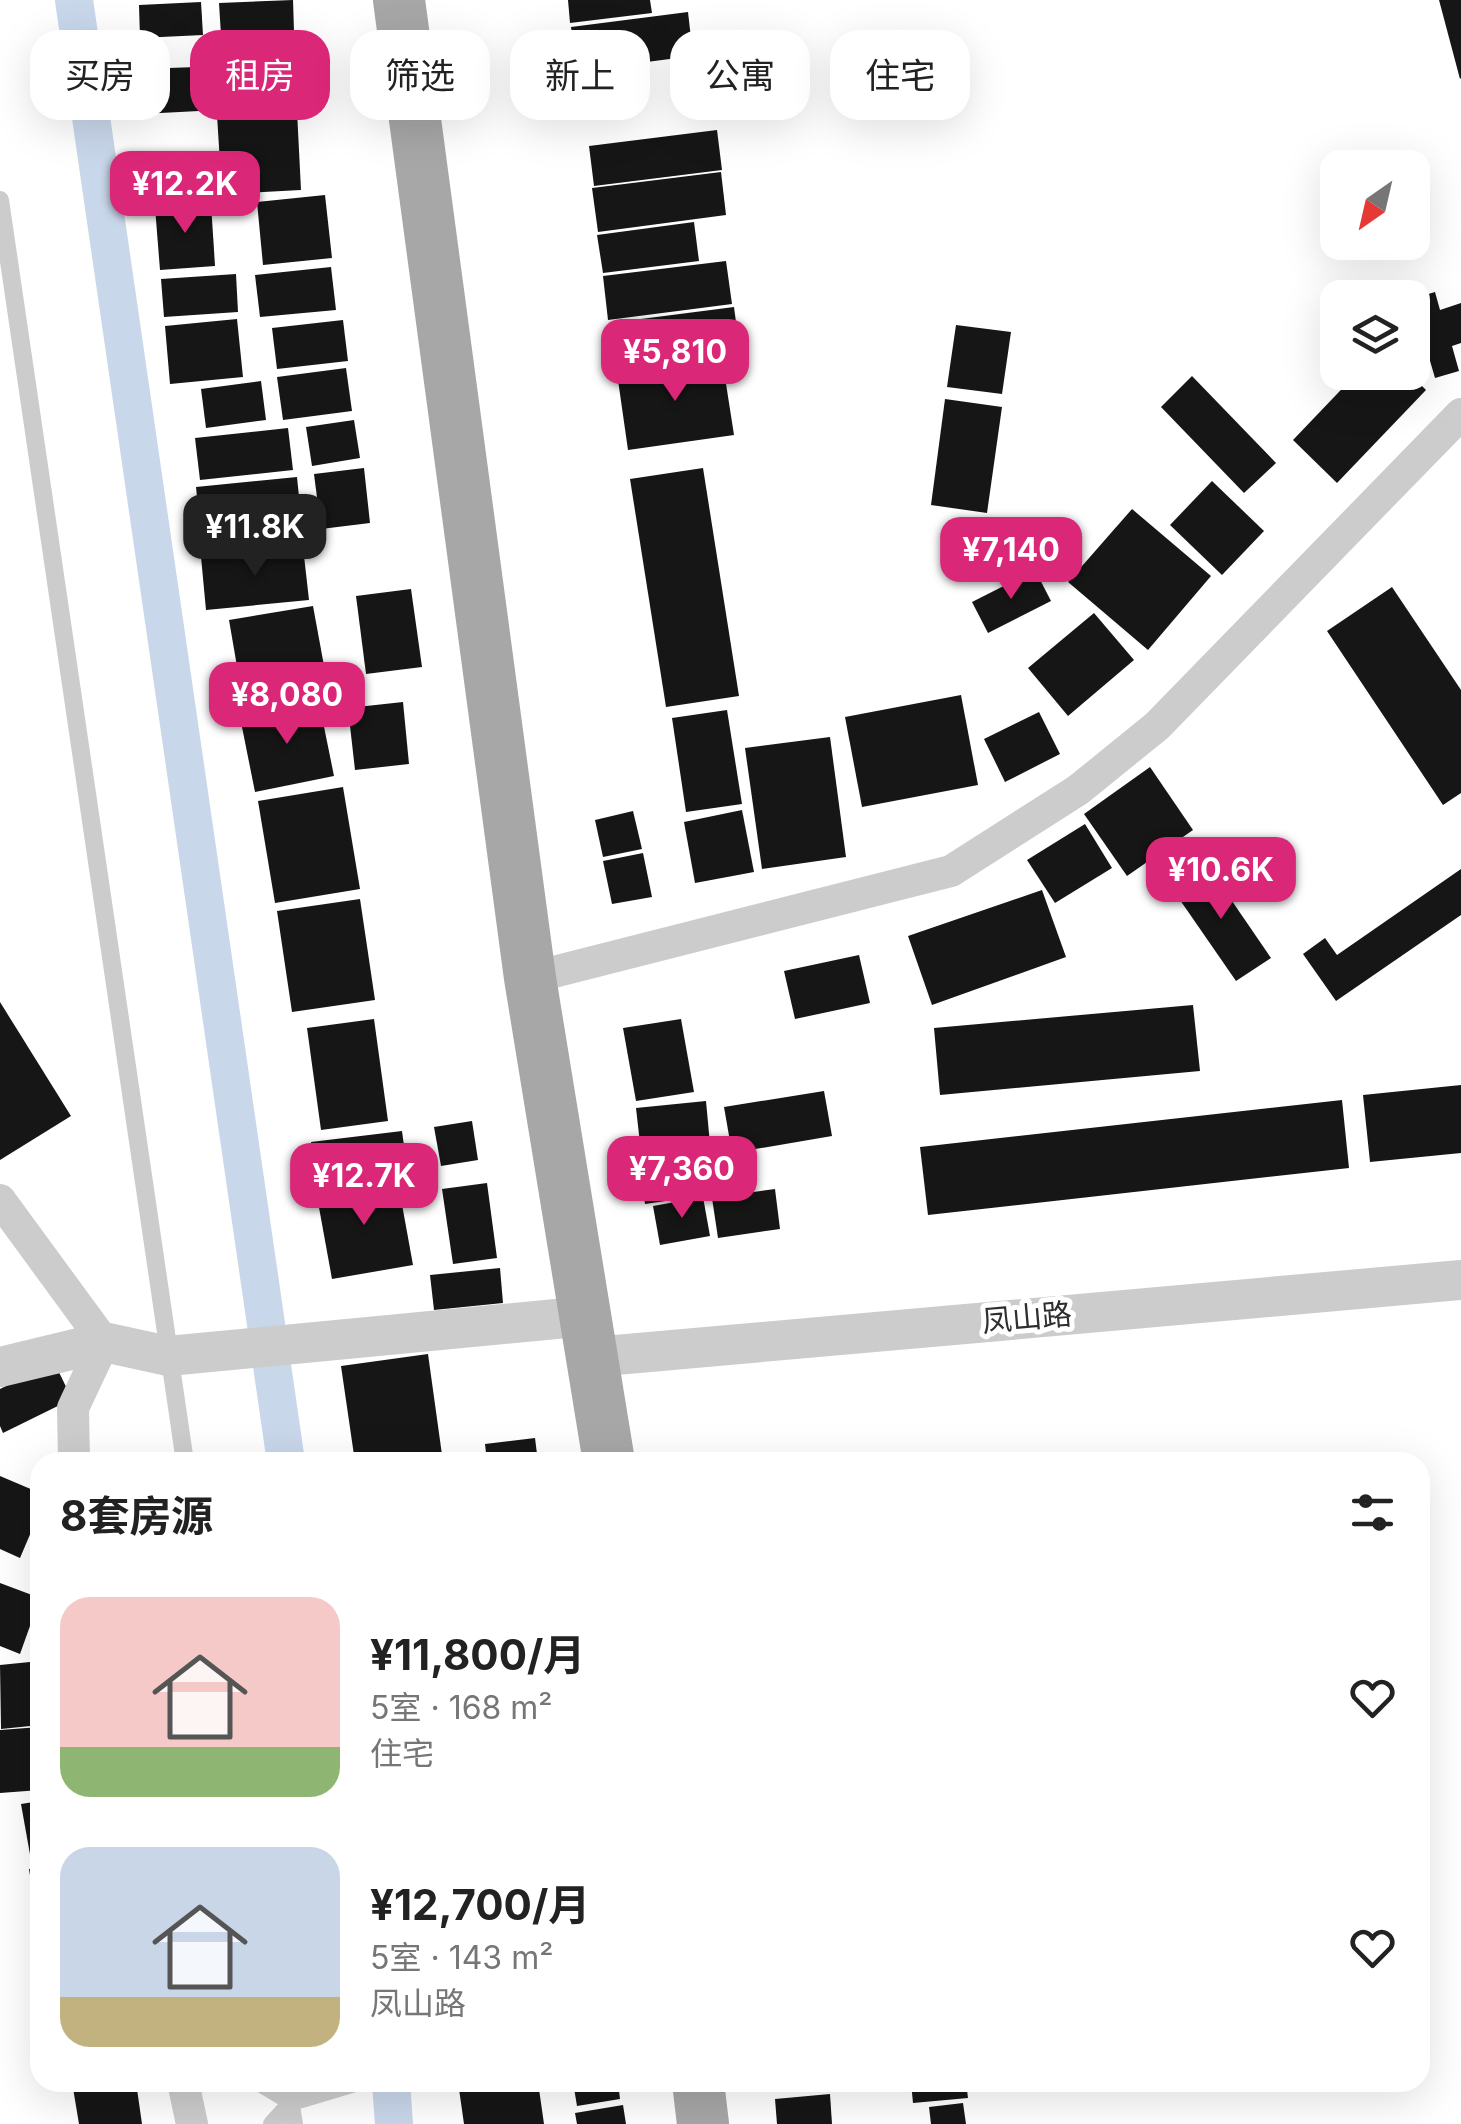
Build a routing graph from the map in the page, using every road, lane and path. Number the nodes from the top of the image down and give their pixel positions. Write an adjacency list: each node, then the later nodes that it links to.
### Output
1 (398, 0): 4 (main road)
2 (0, 200): 9 (lane)
3 (1461, 414): 4 (street)
4 (530, 978): 7 (main road)
5 (0, 1200): 8 (street)
6 (1461, 1280): 7 (street, 凤山路)
7 (590, 1336): 9 (street, 凤山路); 13 (main road)
8 (104, 1342): 9 (street, 凤山路); 10 (street); 11 (street)
9 (168, 1356): 12 (lane)
10 (0, 1367)
11 (74, 1452)
12 (183, 1452)
13 (607, 1452)
14 (184, 2092): 20 (street)
15 (275, 2092): 19 (lane)
16 (290, 2092): 19 (lane)
17 (326, 2092): 19 (lane)
18 (699, 2092): 23 (main road)
19 (292, 2102): 21 (lane); 22 (lane)
20 (192, 2124)
21 (272, 2124)
22 (294, 2124)
23 (703, 2124)

